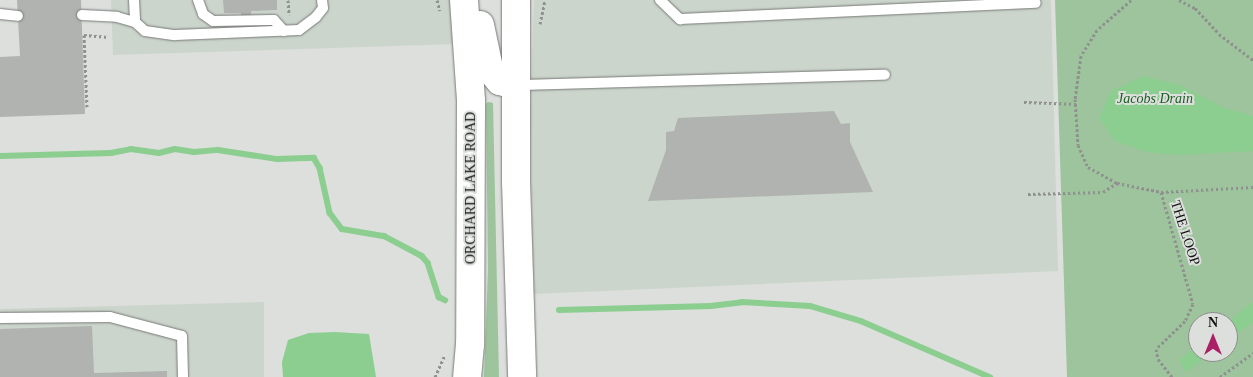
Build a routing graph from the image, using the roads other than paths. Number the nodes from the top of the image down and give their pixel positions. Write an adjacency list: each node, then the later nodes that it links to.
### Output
1 (134, 0): 12 (lane)
2 (198, 0): 13 (lane)
3 (464, 0): 18 (main road, ORCHARD LAKE ROAD)
4 (472, 0): 15 (main road)
5 (516, 0): 15 (main road)
6 (660, 0): 7 (lane)
7 (1036, 3)
8 (322, 4): 13 (lane)
9 (0, 14): 11 (lane)
10 (82, 15): 12 (lane)
11 (18, 16)
12 (135, 22): 13 (lane)
13 (284, 31)
14 (884, 75): 15 (lane)
15 (515, 85): 19 (main road)
16 (0, 318): 17 (lane)
17 (183, 377)
18 (466, 377)
19 (522, 377)

